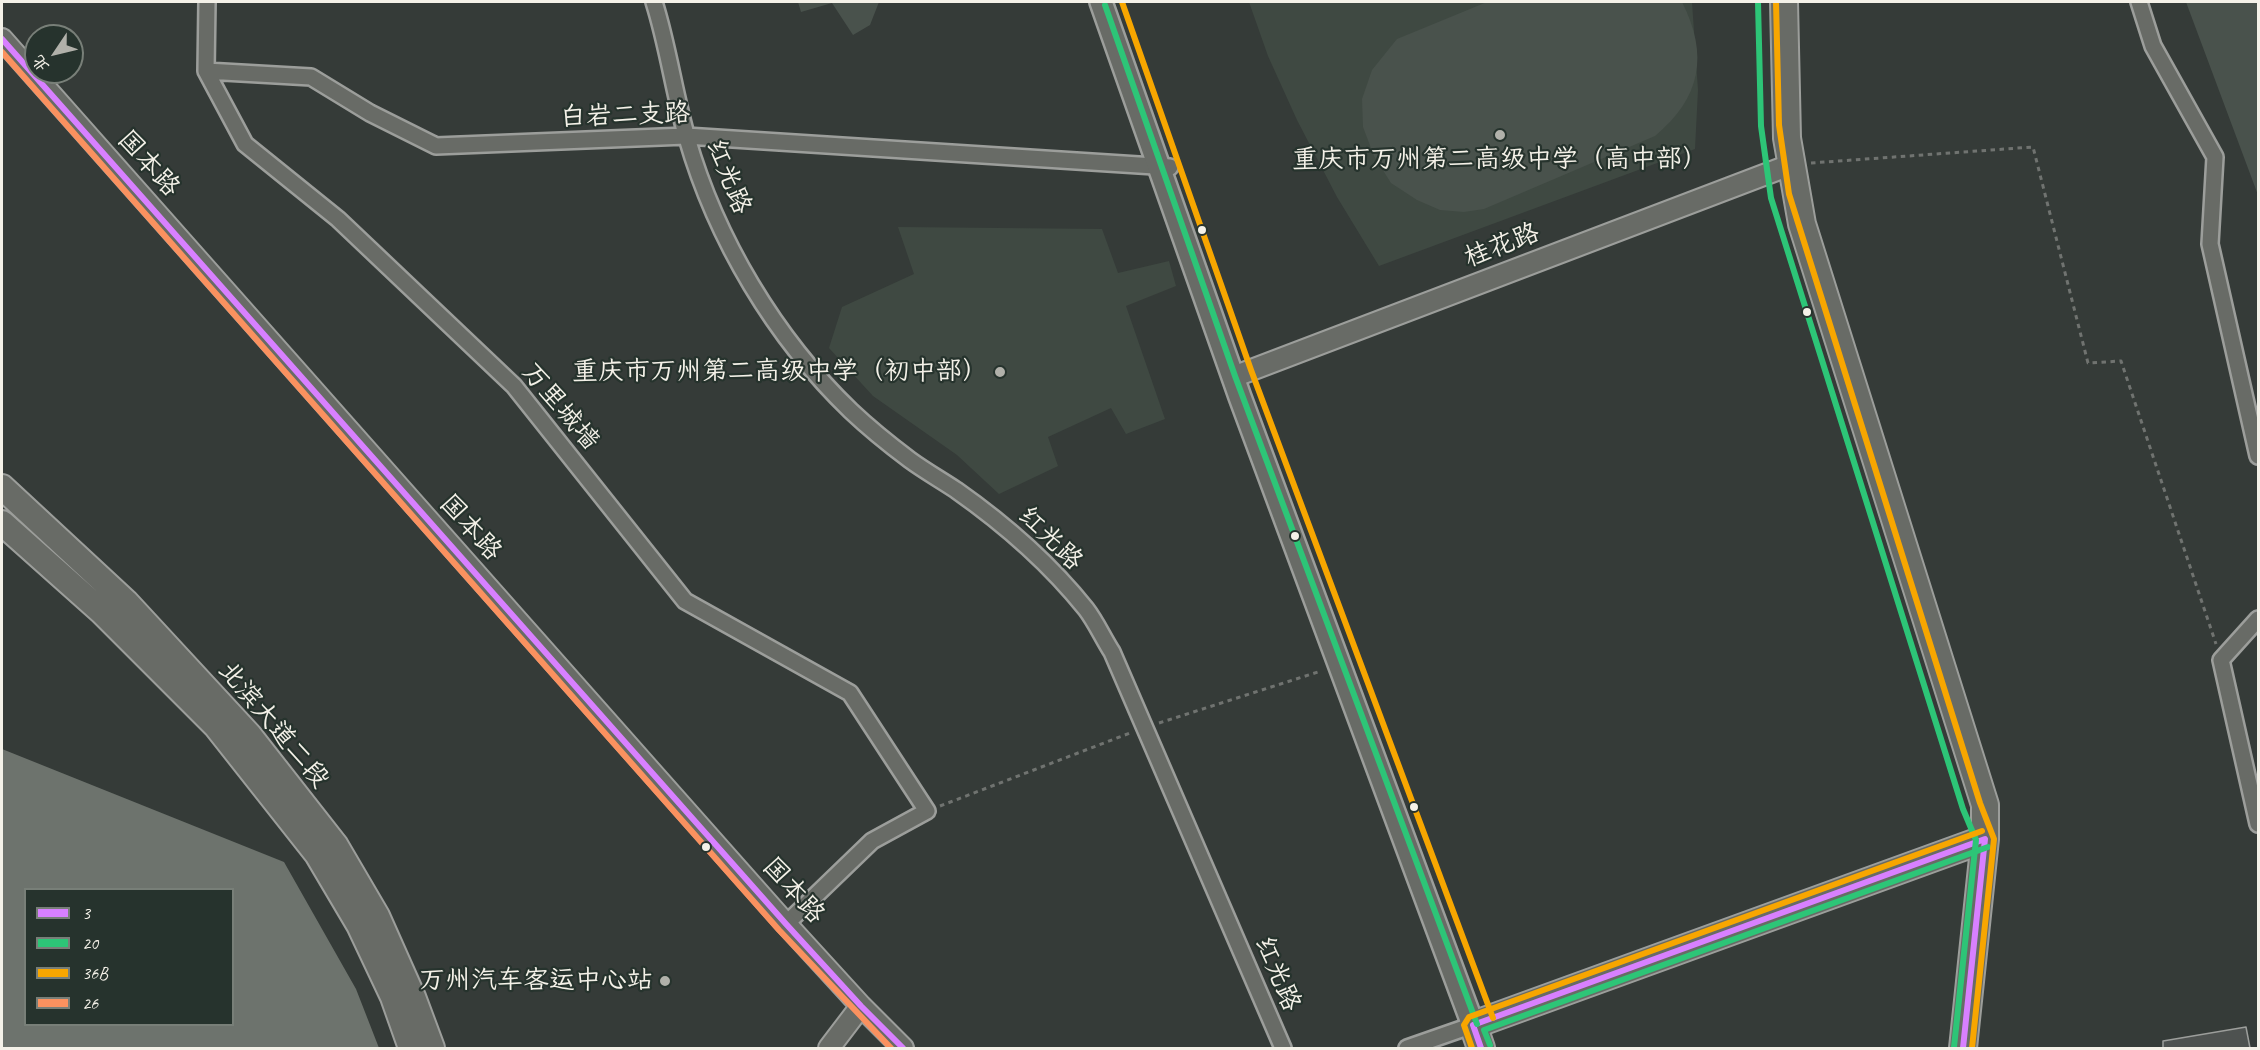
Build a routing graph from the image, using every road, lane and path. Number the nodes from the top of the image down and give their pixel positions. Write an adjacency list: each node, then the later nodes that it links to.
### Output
1 (207, 2): 9 (street, 万里城墙)
2 (654, 2): 10 (street, 红光路)
3 (1101, 2): 11 (main road)
4 (1113, 2): 11 (main road)
5 (1767, 2): 12 (highway)
6 (1784, 2): 12 (highway)
7 (2139, 2): 14 (street)
8 (2, 39): 24 (street, 国本路)
9 (206, 70): 10 (street, 白岩二支路); 21 (street, 万里城墙)
10 (686, 136): 11 (street, 白岩二支路); 20 (street, 红光路)
11 (1165, 167): 13 (main road)
12 (1783, 167): 13 (street, 桂花路); 18 (path); 23 (highway)
13 (1238, 375): 26 (main road)
14 (2259, 456)
15 (2, 488): 28 (main road, 北滨大道二段)
16 (2, 523): 27 (main road, 北滨大道二段)
17 (2259, 619): 18 (street)
18 (2221, 660): 22 (street)
19 (1325, 669): 20 (path)
20 (1144, 728): 21 (path); 31 (street, 红光路)
21 (927, 810): 24 (street)
22 (2259, 824)
23 (1985, 839): 26 (highway); 33 (highway)
24 (786, 924): 25 (street, 国本路)
25 (861, 1006): 29 (street); 30 (street, 国本路)
26 (1480, 1031): 32 (street)
27 (411, 1048)
28 (432, 1048)
29 (829, 1048)
30 (903, 1048)
31 (1283, 1048)
32 (1407, 1048)
33 (1963, 1048)

